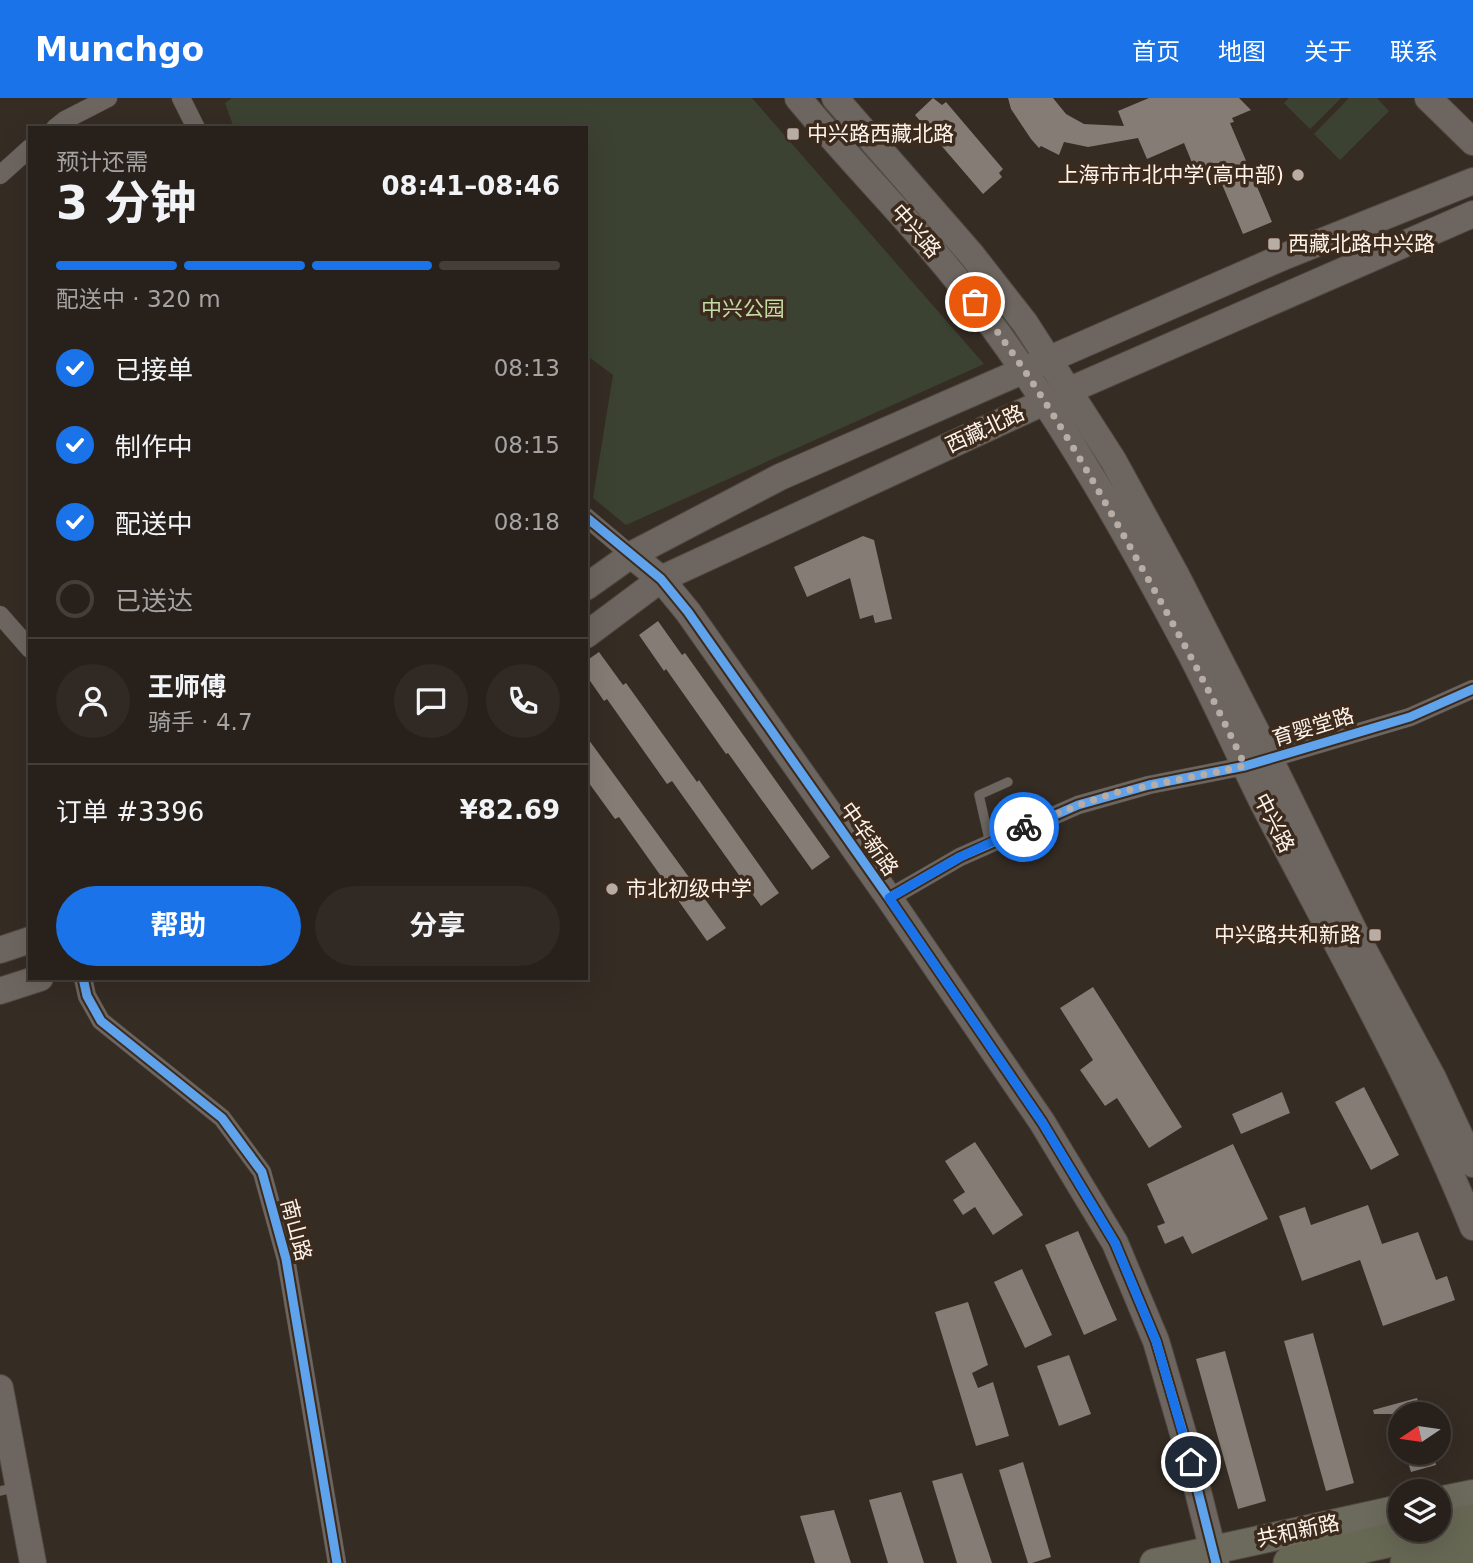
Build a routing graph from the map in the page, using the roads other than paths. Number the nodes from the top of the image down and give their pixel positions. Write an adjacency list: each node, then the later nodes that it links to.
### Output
1 (108, 98): 6 (street)
2 (181, 98): 7 (street)
3 (798, 98): 14 (main road, 中兴路)
4 (835, 98): 13 (main road, 中兴路)
5 (1428, 98): 8 (main road)
6 (58, 126)
7 (195, 126)
8 (1473, 142)
9 (28, 150): 10 (street)
10 (0, 175)
11 (1473, 181): 13 (main road, 西藏北路)
12 (1473, 214): 15 (main road, 西藏北路)
13 (1049, 358): 14 (main road, 西藏北路); 15 (main road, 中兴路)
14 (1023, 370): 16 (main road, 中兴路); 18 (main road, 西藏北路)
15 (1070, 390): 16 (main road, 西藏北路); 25 (main road, 中兴路)
16 (1044, 402): 19 (main road, 西藏北路); 25 (main road, 中兴路)
17 (588, 519): 18 (street, 中华新路)
18 (631, 555): 19 (main road, 中华新路); 20 (main road, 西藏北路)
19 (661, 579): 22 (main road, 西藏北路); 28 (main road, 中华新路)
20 (588, 586)
21 (0, 615): 23 (street)
22 (588, 634)
23 (28, 647)
24 (1473, 688): 25 (street, 育婴堂路)
25 (1257, 762): 27 (street, 育婴堂路); 34 (main road, 中兴路); 35 (main road, 中兴路)
26 (1008, 782): 27 (lane)
27 (990, 843): 28 (street, 育婴堂路)
28 (889, 898): 45 (main road, 中华新路)
29 (28, 941): 30 (main road)
30 (0, 950)
31 (34, 980): 33 (main road)
32 (83, 980): 48 (street, 南山路)
33 (0, 991)
34 (1473, 1164)
35 (1473, 1227)
36 (0, 1388): 37 (main road)
37 (9, 1489): 47 (main road)
38 (1473, 1493): 39 (main road)
39 (1451, 1498)
40 (1388, 1512): 45 (main road, 共和新路)
41 (1473, 1521): 42 (highway)
42 (1451, 1526)
43 (1388, 1540): 50 (highway)
44 (1473, 1549): 51 (highway)
45 (1214, 1556): 49 (main road, 共和新路)
46 (1473, 1562): 52 (main road)
47 (33, 1563)
48 (337, 1563)
49 (1154, 1563)
50 (1290, 1563)
51 (1407, 1563)
52 (1457, 1563)

